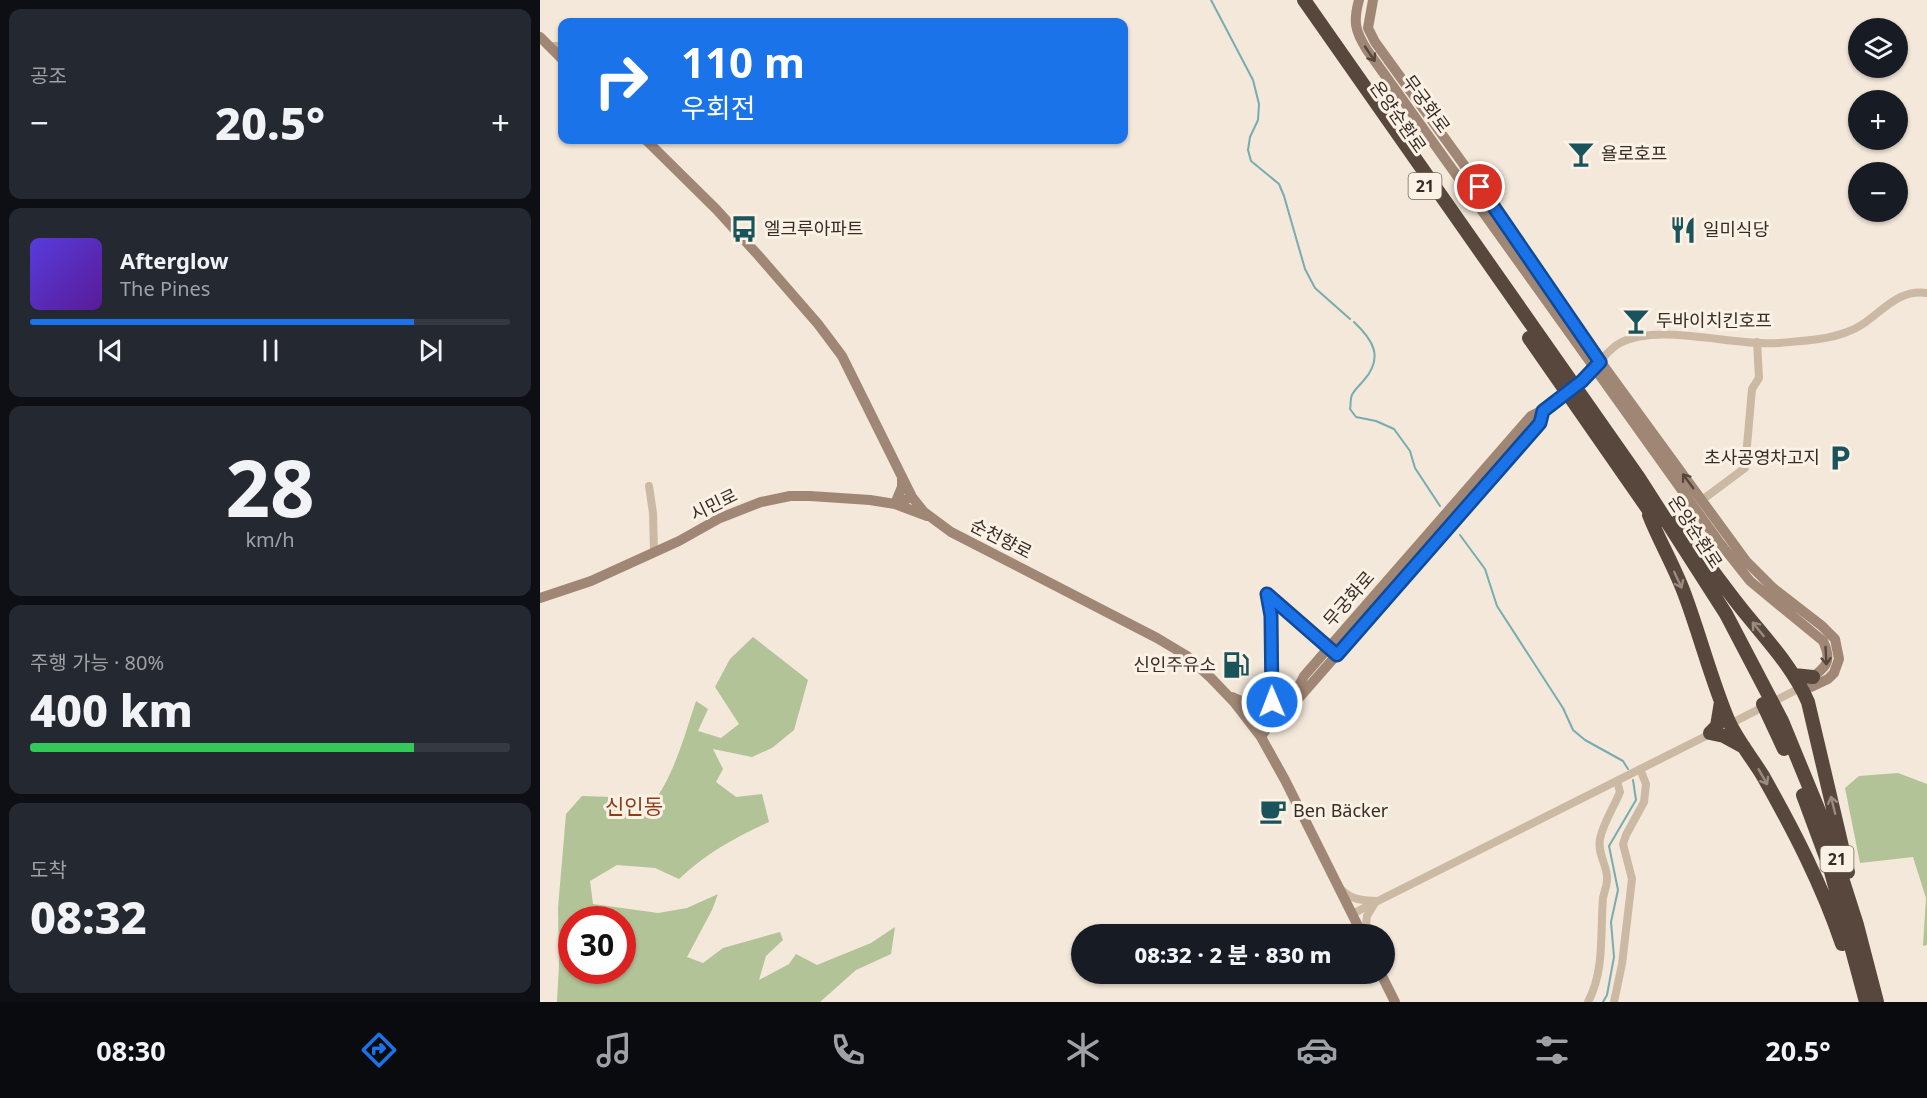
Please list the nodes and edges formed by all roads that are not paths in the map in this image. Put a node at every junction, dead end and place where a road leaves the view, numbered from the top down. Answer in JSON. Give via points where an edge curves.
{"nodes":[{"id":1,"x":1295,"y":0,"type":"edge"},
{"id":2,"x":1304,"y":0,"type":"edge"},
{"id":3,"x":1359,"y":0,"type":"edge"},
{"id":4,"x":1373,"y":0,"type":"edge"},
{"id":5,"x":540,"y":37,"type":"edge"},
{"id":6,"x":558,"y":51,"type":"edge"},
{"id":7,"x":650,"y":144,"type":"edge"},
{"id":8,"x":1927,"y":292,"type":"edge"},
{"id":9,"x":1757,"y":342,"type":"junction"},
{"id":10,"x":1597,"y":365,"type":"junction"},
{"id":11,"x":1557,"y":370,"type":"junction"},
{"id":12,"x":1582,"y":406,"type":"junction"},
{"id":13,"x":902,"y":476,"type":"junction"},
{"id":14,"x":1639,"y":478,"type":"junction"},
{"id":15,"x":649,"y":486,"type":"dead end"},
{"id":16,"x":912,"y":497,"type":"junction"},
{"id":17,"x":1701,"y":500,"type":"junction"},
{"id":18,"x":894,"y":504,"type":"junction"},
{"id":19,"x":1647,"y":507,"type":"junction"},
{"id":20,"x":933,"y":519,"type":"junction"},
{"id":21,"x":654,"y":552,"type":"junction"},
{"id":22,"x":540,"y":598,"type":"edge"},
{"id":23,"x":1333,"y":652,"type":"junction"},
{"id":24,"x":1794,"y":675,"type":"junction"},
{"id":25,"x":1304,"y":676,"type":"junction"},
{"id":26,"x":1813,"y":677,"type":"junction"},
{"id":27,"x":1828,"y":680,"type":"junction"},
{"id":28,"x":1802,"y":687,"type":"junction"},
{"id":29,"x":1761,"y":689,"type":"junction"},
{"id":30,"x":1225,"y":692,"type":"junction"},
{"id":31,"x":1721,"y":699,"type":"junction"},
{"id":32,"x":1272,"y":702,"type":"junction"},
{"id":33,"x":1811,"y":715,"type":"junction"},
{"id":34,"x":1778,"y":723,"type":"junction"},
{"id":35,"x":1730,"y":724,"type":"junction"},
{"id":36,"x":1710,"y":734,"type":"junction"},
{"id":37,"x":1261,"y":737,"type":"junction"},
{"id":38,"x":1746,"y":748,"type":"junction"},
{"id":39,"x":1640,"y":769,"type":"junction"},
{"id":40,"x":1617,"y":781,"type":"junction"},
{"id":41,"x":1337,"y":884,"type":"junction"},
{"id":42,"x":1377,"y":901,"type":"junction"},
{"id":43,"x":1352,"y":914,"type":"junction"},
{"id":44,"x":1358,"y":924,"type":"edge"},
{"id":45,"x":1366,"y":924,"type":"edge"},
{"id":46,"x":1857,"y":924,"type":"junction"},
{"id":47,"x":1386,"y":984,"type":"edge"},
{"id":48,"x":1395,"y":1002,"type":"edge"},
{"id":49,"x":1588,"y":1002,"type":"edge"},
{"id":50,"x":1614,"y":1002,"type":"edge"},
{"id":51,"x":1864,"y":1002,"type":"edge"},
{"id":52,"x":1877,"y":1002,"type":"edge"}],
"edges":[{"from":1,"to":11,"type":"highway","name":"온양순환로","number":"21"},
{"from":2,"to":11,"type":"highway","name":"온양순환로","number":"21"},
{"from":3,"to":10,"type":"street","name":"무궁화로","one_way":true,"via":[[1354,20],[1367,50]]},
{"from":4,"to":10,"type":"street","name":"무궁화로","via":[[1368,28],[1375,42],[1480,187]]},
{"from":5,"to":6,"type":"street"},
{"from":7,"to":13,"type":"street","name":"순천향로","via":[[716,209],[818,324],[842,356]]},
{"from":8,"to":9,"type":"street","via":[[1903,294],[1847,333]]},
{"from":9,"to":10,"type":"street","via":[[1654,334],[1620,343]]},
{"from":9,"to":17,"type":"street","via":[[1759,378],[1752,389],[1745,468]]},
{"from":17,"to":10,"type":"street","one_way":true},
{"from":10,"to":23,"type":"street","name":"무궁화로","via":[[1582,381],[1531,416]]},
{"from":10,"to":26,"type":"street","one_way":true,"via":[[1733,561],[1750,581],[1823,641],[1827,665]]},
{"from":11,"to":12,"type":"highway","number":"21"},
{"from":12,"to":14,"type":"highway","name":"온양순환로","number":"21"},
{"from":12,"to":19,"type":"highway","name":"온양순환로","number":"21"},
{"from":13,"to":16,"type":"street","name":"순천향로"},
{"from":13,"to":18,"type":"street","via":[[902,487]]},
{"from":24,"to":14,"type":"highway","one_way":true},
{"from":14,"to":29,"type":"highway","name":"온양순환로","number":"21","via":[[1721,607]]},
{"from":15,"to":21,"type":"street"},
{"from":16,"to":18,"type":"street","name":"시민로"},
{"from":16,"to":20,"type":"street","name":"순천향로"},
{"from":17,"to":27,"type":"street","via":[[1758,574],[1835,639],[1838,665]]},
{"from":18,"to":20,"type":"street"},
{"from":18,"to":21,"type":"street","name":"시민로","via":[[790,496],[720,518]]},
{"from":19,"to":29,"type":"highway","name":"온양순환로","number":"21"},
{"from":19,"to":31,"type":"highway","one_way":true,"via":[[1685,595]]},
{"from":20,"to":30,"type":"street","name":"순천향로","via":[[1157,638],[1187,656]]},
{"from":21,"to":22,"type":"street","name":"시민로","via":[[580,586]]},
{"from":23,"to":25,"type":"street","name":"무궁화로"},
{"from":23,"to":32,"type":"street","via":[[1267,594]]},
{"from":23,"to":37,"type":"street","name":"무궁화로","via":[[1276,725]]},
{"from":24,"to":26,"type":"highway"},
{"from":24,"to":28,"type":"highway"},
{"from":25,"to":32,"type":"street","via":[[1288,693]]},
{"from":25,"to":37,"type":"street","name":"무궁화로"},
{"from":26,"to":28,"type":"street"},
{"from":27,"to":28,"type":"street"},
{"from":27,"to":33,"type":"street","via":[[1814,699]]},
{"from":28,"to":33,"type":"highway"},
{"from":28,"to":35,"type":"street"},
{"from":29,"to":34,"type":"highway","number":"21"},
{"from":30,"to":32,"type":"street","via":[[1252,704]]},
{"from":30,"to":37,"type":"street","name":"순천향로"},
{"from":31,"to":35,"type":"highway"},
{"from":31,"to":36,"type":"highway","via":[[1716,726]]},
{"from":46,"to":33,"type":"highway","one_way":true,"via":[[1845,852]]},
{"from":34,"to":46,"type":"highway","number":"21","via":[[1827,828]]},
{"from":34,"to":51,"type":"highway","number":"21","via":[[1830,868]]},
{"from":35,"to":36,"type":"street"},
{"from":35,"to":38,"type":"highway"},
{"from":36,"to":38,"type":"highway","via":[[1724,736]]},
{"from":36,"to":39,"type":"street"},
{"from":37,"to":41,"type":"street","name":"순천향로"},
{"from":38,"to":51,"type":"highway","one_way":true,"via":[[1805,852]]},
{"from":39,"to":40,"type":"street"},
{"from":39,"to":50,"type":"street","via":[[1646,784],[1644,802],[1623,844],[1632,879]]},
{"from":40,"to":42,"type":"street"},
{"from":40,"to":49,"type":"street","via":[[1620,792],[1600,840],[1607,881],[1599,972]]},
{"from":41,"to":42,"type":"street","via":[[1357,900]]},
{"from":41,"to":43,"type":"street","name":"순천향로"},
{"from":42,"to":43,"type":"street"},
{"from":42,"to":45,"type":"street"},
{"from":43,"to":44,"type":"street","name":"순천향로"},
{"from":46,"to":52,"type":"highway","number":"21"},
{"from":47,"to":48,"type":"street"}]}
